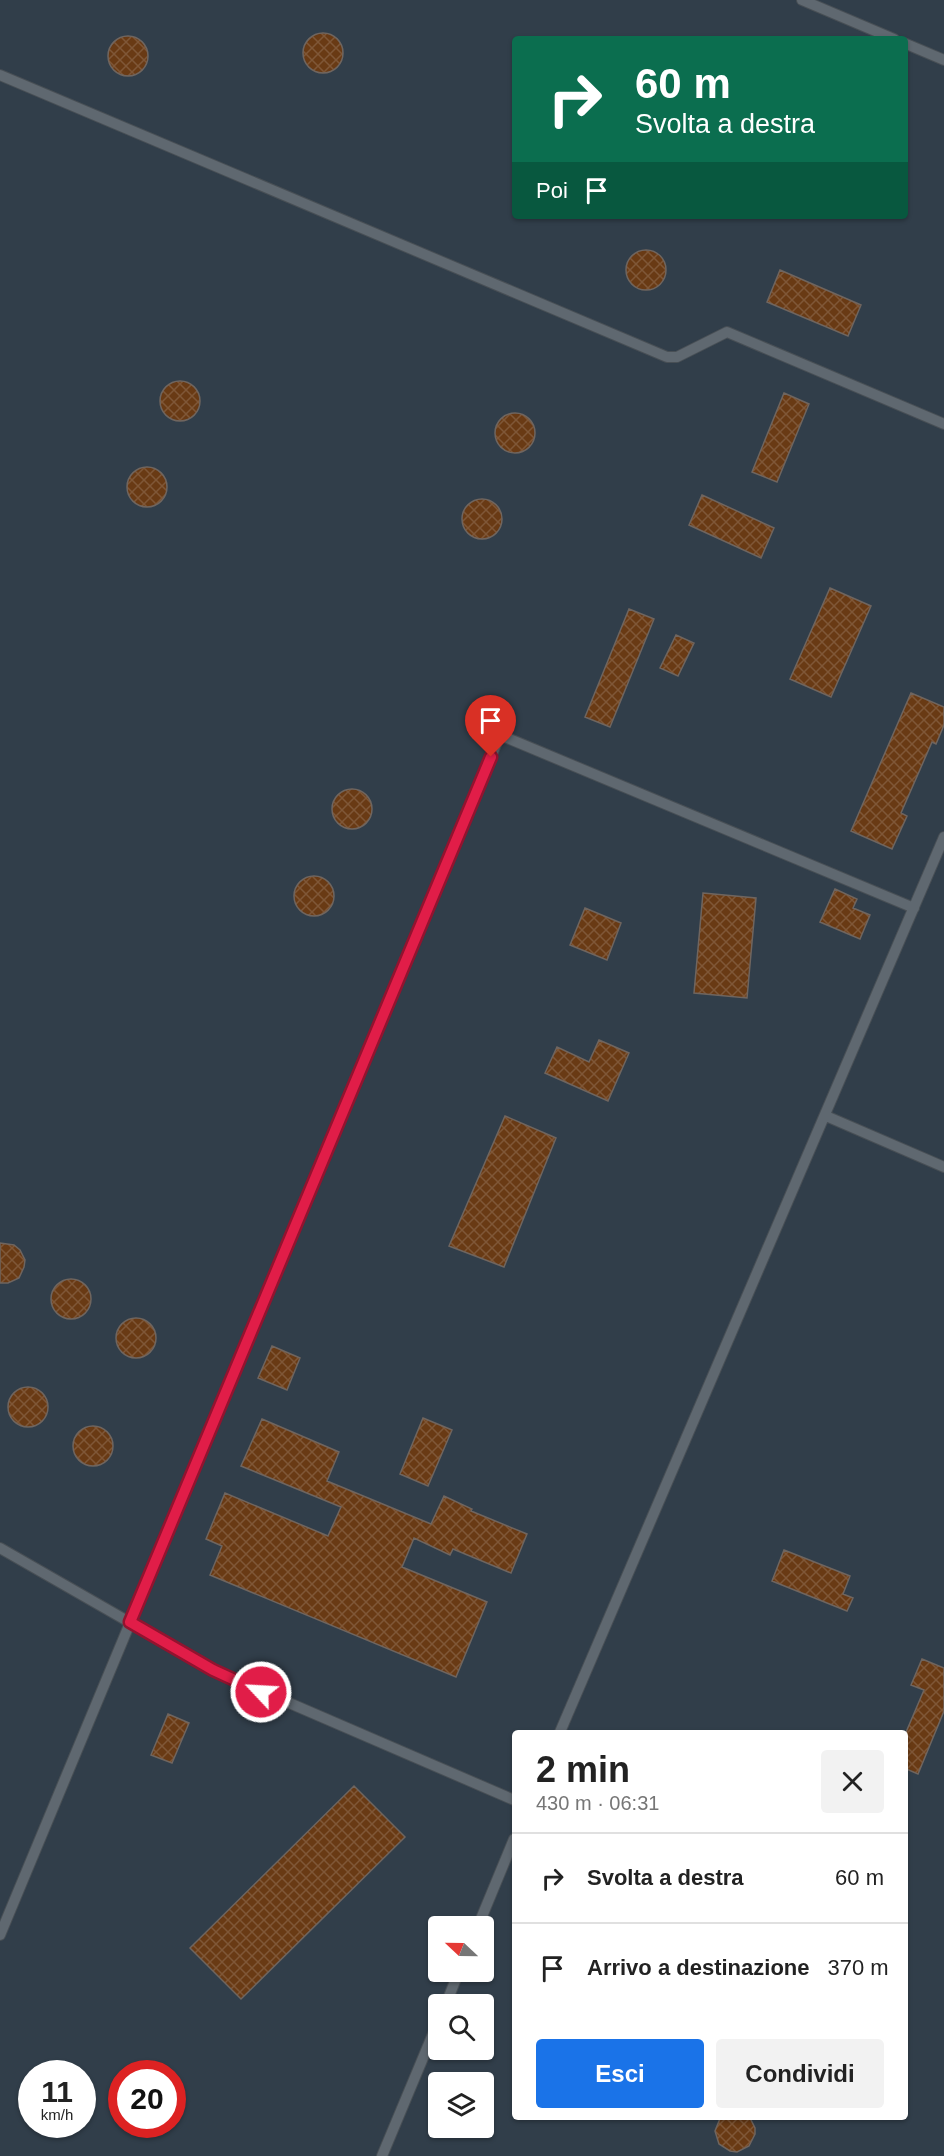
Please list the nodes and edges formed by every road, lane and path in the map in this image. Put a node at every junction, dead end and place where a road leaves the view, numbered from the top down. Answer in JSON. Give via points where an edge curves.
{"nodes":[{"id":1,"x":802,"y":0,"type":"edge"},
{"id":2,"x":887,"y":36,"type":"edge"},
{"id":3,"x":908,"y":45,"type":"edge"},
{"id":4,"x":944,"y":60,"type":"edge"},
{"id":5,"x":0,"y":75,"type":"edge"},
{"id":6,"x":944,"y":424,"type":"edge"},
{"id":7,"x":944,"y":837,"type":"edge"},
{"id":8,"x":914,"y":908,"type":"junction"},
{"id":9,"x":826,"y":1116,"type":"junction"},
{"id":10,"x":944,"y":1167,"type":"edge"},
{"id":11,"x":0,"y":1548,"type":"edge"},
{"id":12,"x":130,"y":1622,"type":"junction"},
{"id":13,"x":561,"y":1730,"type":"edge"},
{"id":14,"x":512,"y":1799,"type":"edge"},
{"id":15,"x":512,"y":1844,"type":"edge"},
{"id":16,"x":482,"y":1916,"type":"edge"},
{"id":17,"x":0,"y":1935,"type":"edge"},
{"id":18,"x":428,"y":2046,"type":"edge"},
{"id":19,"x":382,"y":2156,"type":"edge"}],
"edges":[{"from":1,"to":2,"type":"lane"},
{"from":3,"to":4,"type":"lane"},
{"from":5,"to":6,"type":"lane","via":[[667,357],[677,357],[728,332]]},
{"from":7,"to":8,"type":"lane"},
{"from":8,"to":9,"type":"lane"},
{"from":8,"to":12,"type":"lane","via":[[501,735]]},
{"from":9,"to":10,"type":"lane"},
{"from":9,"to":13,"type":"lane"},
{"from":11,"to":12,"type":"lane"},
{"from":12,"to":14,"type":"lane","via":[[251,1688]]},
{"from":12,"to":17,"type":"lane"},
{"from":15,"to":16,"type":"lane"},
{"from":18,"to":19,"type":"lane"}]}
